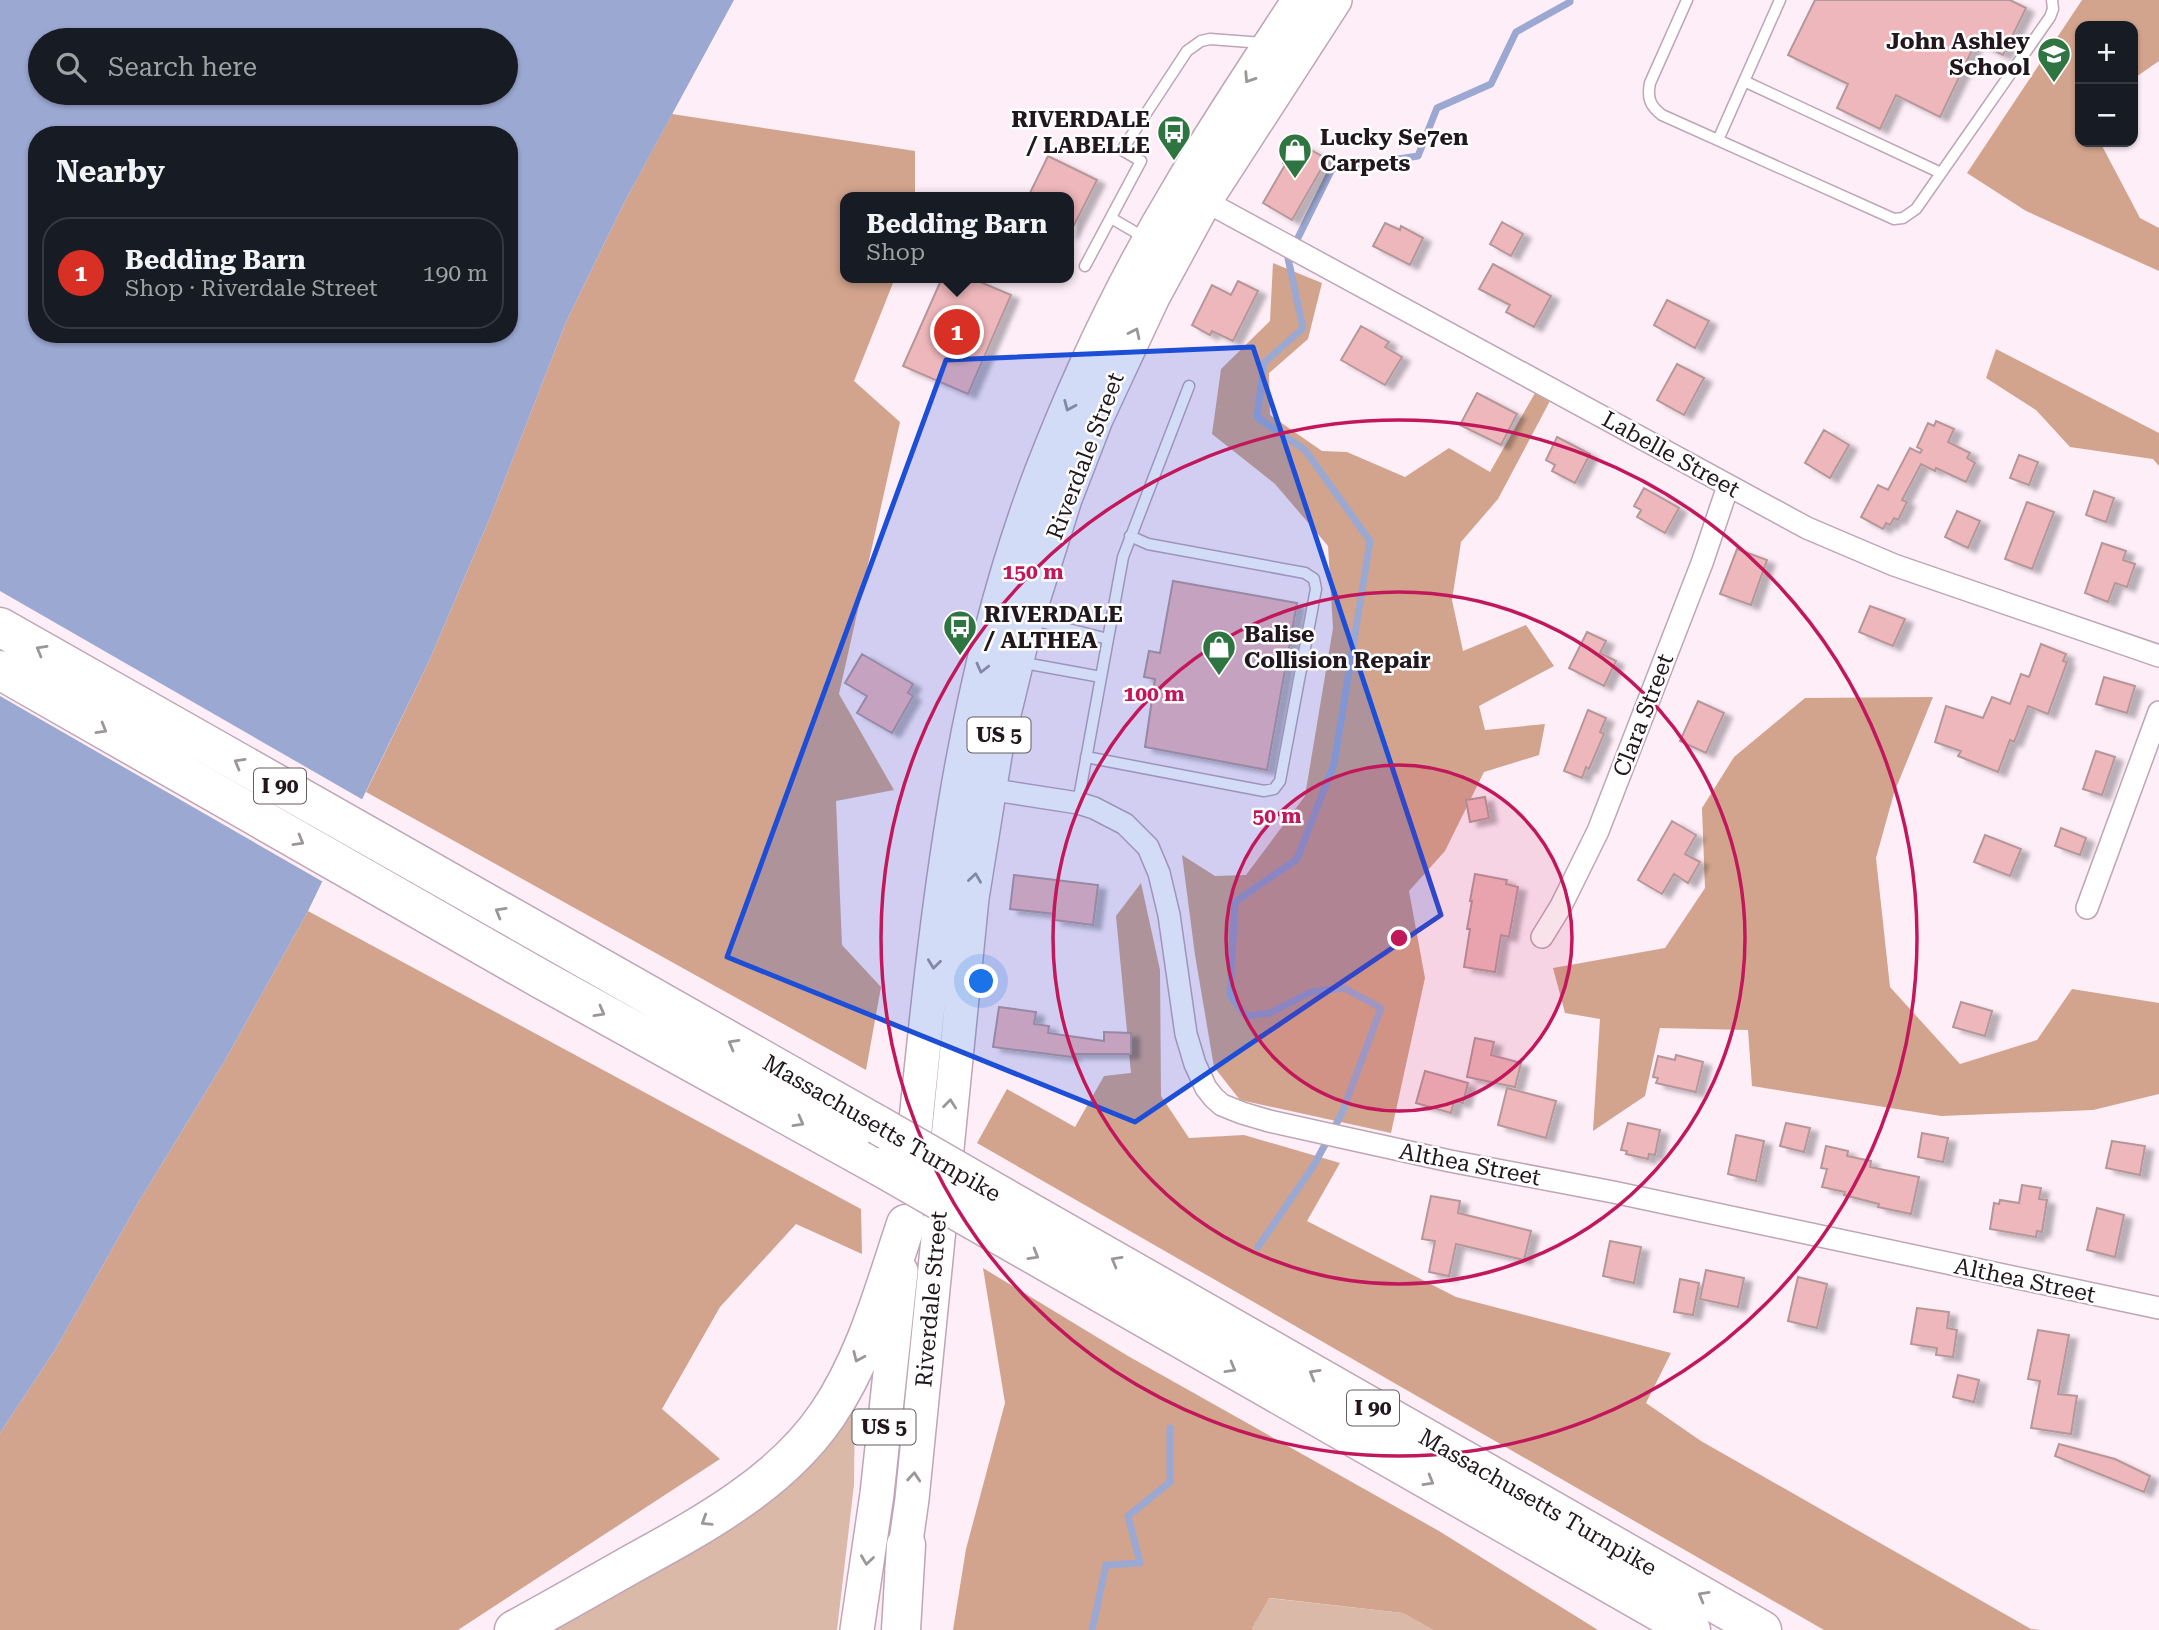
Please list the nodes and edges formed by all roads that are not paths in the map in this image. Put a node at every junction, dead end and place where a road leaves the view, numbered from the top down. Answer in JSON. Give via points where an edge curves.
{"nodes":[{"id":1,"x":1300,"y":0,"type":"edge"},
{"id":2,"x":1335,"y":0,"type":"edge"},
{"id":3,"x":1687,"y":0,"type":"edge"},
{"id":4,"x":1780,"y":0,"type":"edge"},
{"id":5,"x":2052,"y":0,"type":"edge"},
{"id":6,"x":1271,"y":43,"type":"junction"},
{"id":7,"x":1744,"y":81,"type":"junction"},
{"id":8,"x":1718,"y":141,"type":"junction"},
{"id":9,"x":1941,"y":173,"type":"junction"},
{"id":10,"x":1193,"y":193,"type":"junction"},
{"id":11,"x":1111,"y":218,"type":"junction"},
{"id":12,"x":1149,"y":240,"type":"junction"},
{"id":13,"x":1085,"y":266,"type":"dead end"},
{"id":14,"x":1189,"y":386,"type":"dead end"},
{"id":15,"x":1728,"y":486,"type":"junction"},
{"id":16,"x":1130,"y":536,"type":"junction"},
{"id":17,"x":1027,"y":619,"type":"junction"},
{"id":18,"x":0,"y":627,"type":"edge"},
{"id":19,"x":1108,"y":639,"type":"junction"},
{"id":20,"x":2159,"y":656,"type":"edge"},
{"id":21,"x":1016,"y":662,"type":"junction"},
{"id":22,"x":0,"y":670,"type":"edge"},
{"id":23,"x":1101,"y":677,"type":"junction"},
{"id":24,"x":2159,"y":712,"type":"edge"},
{"id":25,"x":1086,"y":757,"type":"junction"},
{"id":26,"x":973,"y":786,"type":"junction"},
{"id":27,"x":1078,"y":803,"type":"junction"},
{"id":28,"x":2087,"y":908,"type":"dead end"},
{"id":29,"x":1542,"y":937,"type":"dead end"},
{"id":30,"x":979,"y":1203,"type":"junction"},
{"id":31,"x":906,"y":1224,"type":"junction"},
{"id":32,"x":2159,"y":1308,"type":"edge"},
{"id":33,"x":906,"y":1545,"type":"junction"},
{"id":34,"x":514,"y":1630,"type":"edge"},
{"id":35,"x":857,"y":1630,"type":"edge"},
{"id":36,"x":892,"y":1630,"type":"edge"},
{"id":37,"x":901,"y":1630,"type":"edge"},
{"id":38,"x":1691,"y":1630,"type":"edge"},
{"id":39,"x":1762,"y":1630,"type":"edge"}],
"edges":[{"from":1,"to":6,"type":"main road","name":"Riverdale Street","number":"US 5"},
{"from":2,"to":10,"type":"main road","name":"Riverdale Street","number":"US 5"},
{"from":3,"to":8,"type":"lane","via":[[1650,83],[1650,102],[1662,115]]},
{"from":4,"to":7,"type":"lane"},
{"from":5,"to":9,"type":"lane","via":[[2050,17]]},
{"from":6,"to":10,"type":"main road","name":"Riverdale Street","number":"US 5","one_way":true},
{"from":6,"to":11,"type":"lane","via":[[1210,39],[1187,51],[1122,150],[1142,161]]},
{"from":7,"to":8,"type":"lane"},
{"from":7,"to":9,"type":"lane"},
{"from":8,"to":9,"type":"lane","via":[[1894,219],[1910,215]]},
{"from":10,"to":12,"type":"main road","name":"Riverdale Street","number":"US 5"},
{"from":10,"to":15,"type":"street","name":"Labelle Street"},
{"from":17,"to":10,"type":"main road","name":"Riverdale Street","number":"US 5","one_way":true,"via":[[1096,419],[1153,297]]},
{"from":11,"to":12,"type":"lane"},
{"from":11,"to":13,"type":"lane"},
{"from":12,"to":26,"type":"main road","name":"Riverdale Street","number":"US 5","one_way":true,"via":[[1083,373],[1028,511],[990,633],[974,704]]},
{"from":14,"to":16,"type":"lane"},
{"from":15,"to":20,"type":"street","name":"Labelle Street","via":[[1851,549]]},
{"from":15,"to":29,"type":"street","name":"Clara Street","via":[[1598,831]]},
{"from":16,"to":19,"type":"lane"},
{"from":16,"to":25,"type":"lane","via":[[1148,544],[1308,574],[1314,579],[1316,589],[1280,781],[1266,792]]},
{"from":17,"to":19,"type":"lane"},
{"from":17,"to":21,"type":"main road","name":"Riverdale Street","number":"US 5"},
{"from":30,"to":18,"type":"highway","name":"Massachusetts Turnpike","number":"I 90","one_way":true,"bridge":true,"via":[[878,1125]]},
{"from":19,"to":23,"type":"lane"},
{"from":21,"to":23,"type":"lane"},
{"from":21,"to":26,"type":"main road","name":"Riverdale Street","number":"US 5"},
{"from":22,"to":30,"type":"highway","name":"Massachusetts Turnpike","number":"I 90","one_way":true,"bridge":true,"via":[[881,1167]]},
{"from":23,"to":25,"type":"lane"},
{"from":24,"to":28,"type":"street"},
{"from":25,"to":27,"type":"lane"},
{"from":26,"to":27,"type":"street","name":"Althea Street"},
{"from":26,"to":31,"type":"main road","name":"Riverdale Street","number":"US 5","one_way":true,"via":[[951,823]]},
{"from":33,"to":26,"type":"main road","name":"Riverdale Street","number":"US 5","one_way":true,"via":[[969,920]]},
{"from":27,"to":32,"type":"street","name":"Althea Street","via":[[1125,824],[1155,859],[1169,915],[1186,1034],[1206,1088],[1222,1105],[1304,1129]]},
{"from":30,"to":38,"type":"highway","name":"Massachusetts Turnpike","number":"I 90","one_way":true},
{"from":39,"to":30,"type":"highway","name":"Massachusetts Turnpike","number":"I 90","one_way":true},
{"from":31,"to":34,"type":"highway","one_way":true,"via":[[875,1317],[847,1380],[826,1416],[791,1457],[710,1519]]},
{"from":31,"to":35,"type":"main road","name":"Riverdale Street","number":"US 5","one_way":true,"via":[[877,1494]]},
{"from":33,"to":36,"type":"main road","name":"Riverdale Street","number":"US 5"},
{"from":33,"to":37,"type":"highway"}]}
